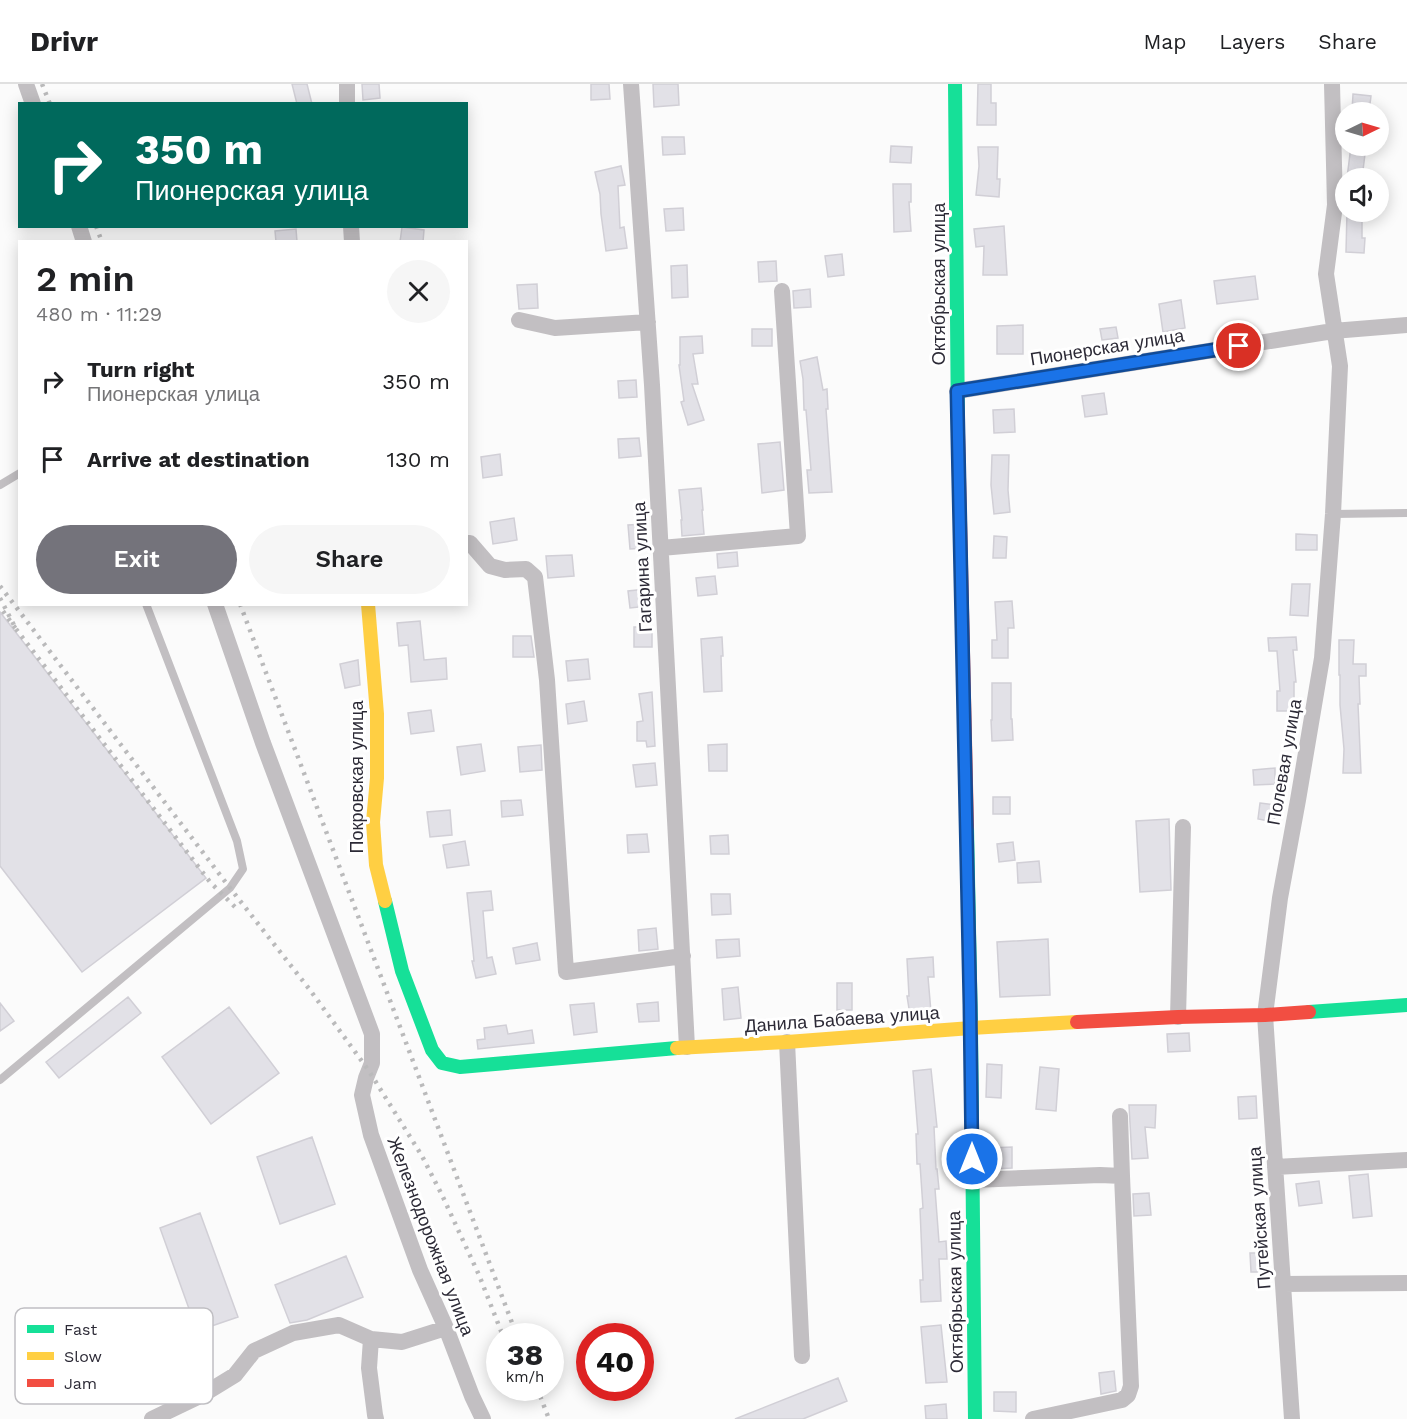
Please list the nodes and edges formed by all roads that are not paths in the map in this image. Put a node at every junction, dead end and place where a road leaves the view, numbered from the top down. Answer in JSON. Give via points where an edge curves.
{"nodes":[{"id":1,"x":27,"y":84,"type":"edge"},
{"id":2,"x":347,"y":84,"type":"edge"},
{"id":3,"x":631,"y":84,"type":"edge"},
{"id":4,"x":955,"y":84,"type":"edge"},
{"id":5,"x":1332,"y":84,"type":"edge"},
{"id":6,"x":32,"y":102,"type":"edge"},
{"id":7,"x":347,"y":102,"type":"edge"},
{"id":8,"x":782,"y":291,"type":"dead end"},
{"id":9,"x":519,"y":320,"type":"dead end"},
{"id":10,"x":648,"y":322,"type":"junction"},
{"id":11,"x":1407,"y":325,"type":"edge"},
{"id":12,"x":1333,"y":331,"type":"junction"},
{"id":13,"x":957,"y":391,"type":"junction"},
{"id":14,"x":18,"y":474,"type":"edge"},
{"id":15,"x":0,"y":485,"type":"edge"},
{"id":16,"x":1407,"y":513,"type":"edge"},
{"id":17,"x":1333,"y":514,"type":"junction"},
{"id":18,"x":468,"y":543,"type":"edge"},
{"id":19,"x":661,"y":548,"type":"junction"},
{"id":20,"x":147,"y":606,"type":"edge"},
{"id":21,"x":216,"y":606,"type":"edge"},
{"id":22,"x":368,"y":606,"type":"edge"},
{"id":23,"x":1183,"y":827,"type":"dead end"},
{"id":24,"x":683,"y":956,"type":"junction"},
{"id":25,"x":1407,"y":1005,"type":"edge"},
{"id":26,"x":1265,"y":1015,"type":"junction"},
{"id":27,"x":1178,"y":1017,"type":"junction"},
{"id":28,"x":970,"y":1028,"type":"junction"},
{"id":29,"x":787,"y":1042,"type":"junction"},
{"id":30,"x":687,"y":1047,"type":"junction"},
{"id":31,"x":460,"y":1067,"type":"joint"},
{"id":32,"x":0,"y":1080,"type":"edge"},
{"id":33,"x":1120,"y":1116,"type":"dead end"},
{"id":34,"x":1407,"y":1160,"type":"edge"},
{"id":35,"x":1275,"y":1167,"type":"junction"},
{"id":36,"x":1122,"y":1176,"type":"junction"},
{"id":37,"x":972,"y":1180,"type":"junction"},
{"id":38,"x":1407,"y":1283,"type":"edge"},
{"id":39,"x":1283,"y":1284,"type":"junction"},
{"id":40,"x":446,"y":1328,"type":"junction"},
{"id":41,"x":371,"y":1339,"type":"junction"},
{"id":42,"x":802,"y":1356,"type":"dead end"},
{"id":43,"x":213,"y":1388,"type":"edge"},
{"id":44,"x":183,"y":1404,"type":"edge"},
{"id":45,"x":152,"y":1419,"type":"edge"},
{"id":46,"x":376,"y":1419,"type":"edge"},
{"id":47,"x":483,"y":1419,"type":"edge"},
{"id":48,"x":975,"y":1419,"type":"edge"},
{"id":49,"x":1033,"y":1419,"type":"edge"},
{"id":50,"x":1292,"y":1419,"type":"edge"}],
"edges":[{"from":1,"to":6,"type":"street"},
{"from":2,"to":7,"type":"street"},
{"from":3,"to":10,"type":"street","name":"Гагарина улица"},
{"from":4,"to":13,"type":"street","name":"Октябрьская улица"},
{"from":5,"to":12,"type":"street","name":"Полевая улица","via":[[1335,205],[1326,274]]},
{"from":8,"to":19,"type":"street","via":[[798,536]]},
{"from":9,"to":10,"type":"street","via":[[555,328]]},
{"from":10,"to":19,"type":"street","name":"Гагарина улица"},
{"from":11,"to":12,"type":"street","name":"Пионерская улица"},
{"from":12,"to":13,"type":"street","name":"Пионерская улица"},
{"from":12,"to":17,"type":"street","name":"Полевая улица","via":[[1340,366]]},
{"from":13,"to":28,"type":"street","name":"Октябрьская улица"},
{"from":14,"to":15,"type":"lane"},
{"from":16,"to":17,"type":"lane"},
{"from":17,"to":26,"type":"street","name":"Полевая улица","via":[[1322,658],[1280,898]]},
{"from":18,"to":24,"type":"street","via":[[490,566],[526,569],[536,577],[547,680],[566,972]]},
{"from":19,"to":24,"type":"street","name":"Гагарина улица"},
{"from":20,"to":32,"type":"lane","via":[[237,841],[243,869],[230,888]]},
{"from":21,"to":40,"type":"street","name":"Железнодорожная улица","via":[[372,1034],[372,1063],[362,1095],[371,1135],[420,1270]]},
{"from":22,"to":31,"type":"street","name":"Покровская улица","via":[[377,714],[373,822],[376,865],[402,971],[432,1050],[442,1063]]},
{"from":23,"to":27,"type":"street"},
{"from":24,"to":30,"type":"street","name":"Гагарина улица"},
{"from":25,"to":26,"type":"street","name":"Данила Бабаева улица"},
{"from":26,"to":27,"type":"street","name":"Данила Бабаева улица"},
{"from":26,"to":35,"type":"street","name":"Путейская улица"},
{"from":27,"to":28,"type":"street","name":"Данила Бабаева улица"},
{"from":28,"to":29,"type":"street","name":"Данила Бабаева улица"},
{"from":28,"to":37,"type":"street","name":"Октябрьская улица"},
{"from":29,"to":30,"type":"street","name":"Данила Бабаева улица"},
{"from":29,"to":42,"type":"street"},
{"from":30,"to":31,"type":"street","name":"Данила Бабаева улица"},
{"from":33,"to":36,"type":"street"},
{"from":34,"to":35,"type":"street"},
{"from":35,"to":39,"type":"street","name":"Путейская улица"},
{"from":36,"to":37,"type":"street"},
{"from":36,"to":49,"type":"street","via":[[1131,1386],[1128,1395],[1122,1400]]},
{"from":37,"to":48,"type":"street","name":"Октябрьская улица"},
{"from":38,"to":39,"type":"street"},
{"from":39,"to":50,"type":"street","name":"Путейская улица"},
{"from":40,"to":41,"type":"street","via":[[402,1342]]},
{"from":40,"to":47,"type":"street","name":"Железнодорожная улица"},
{"from":41,"to":43,"type":"street","via":[[339,1325],[292,1333],[254,1350],[235,1375]]},
{"from":41,"to":46,"type":"street","via":[[369,1368]]},
{"from":44,"to":45,"type":"street"}]}
